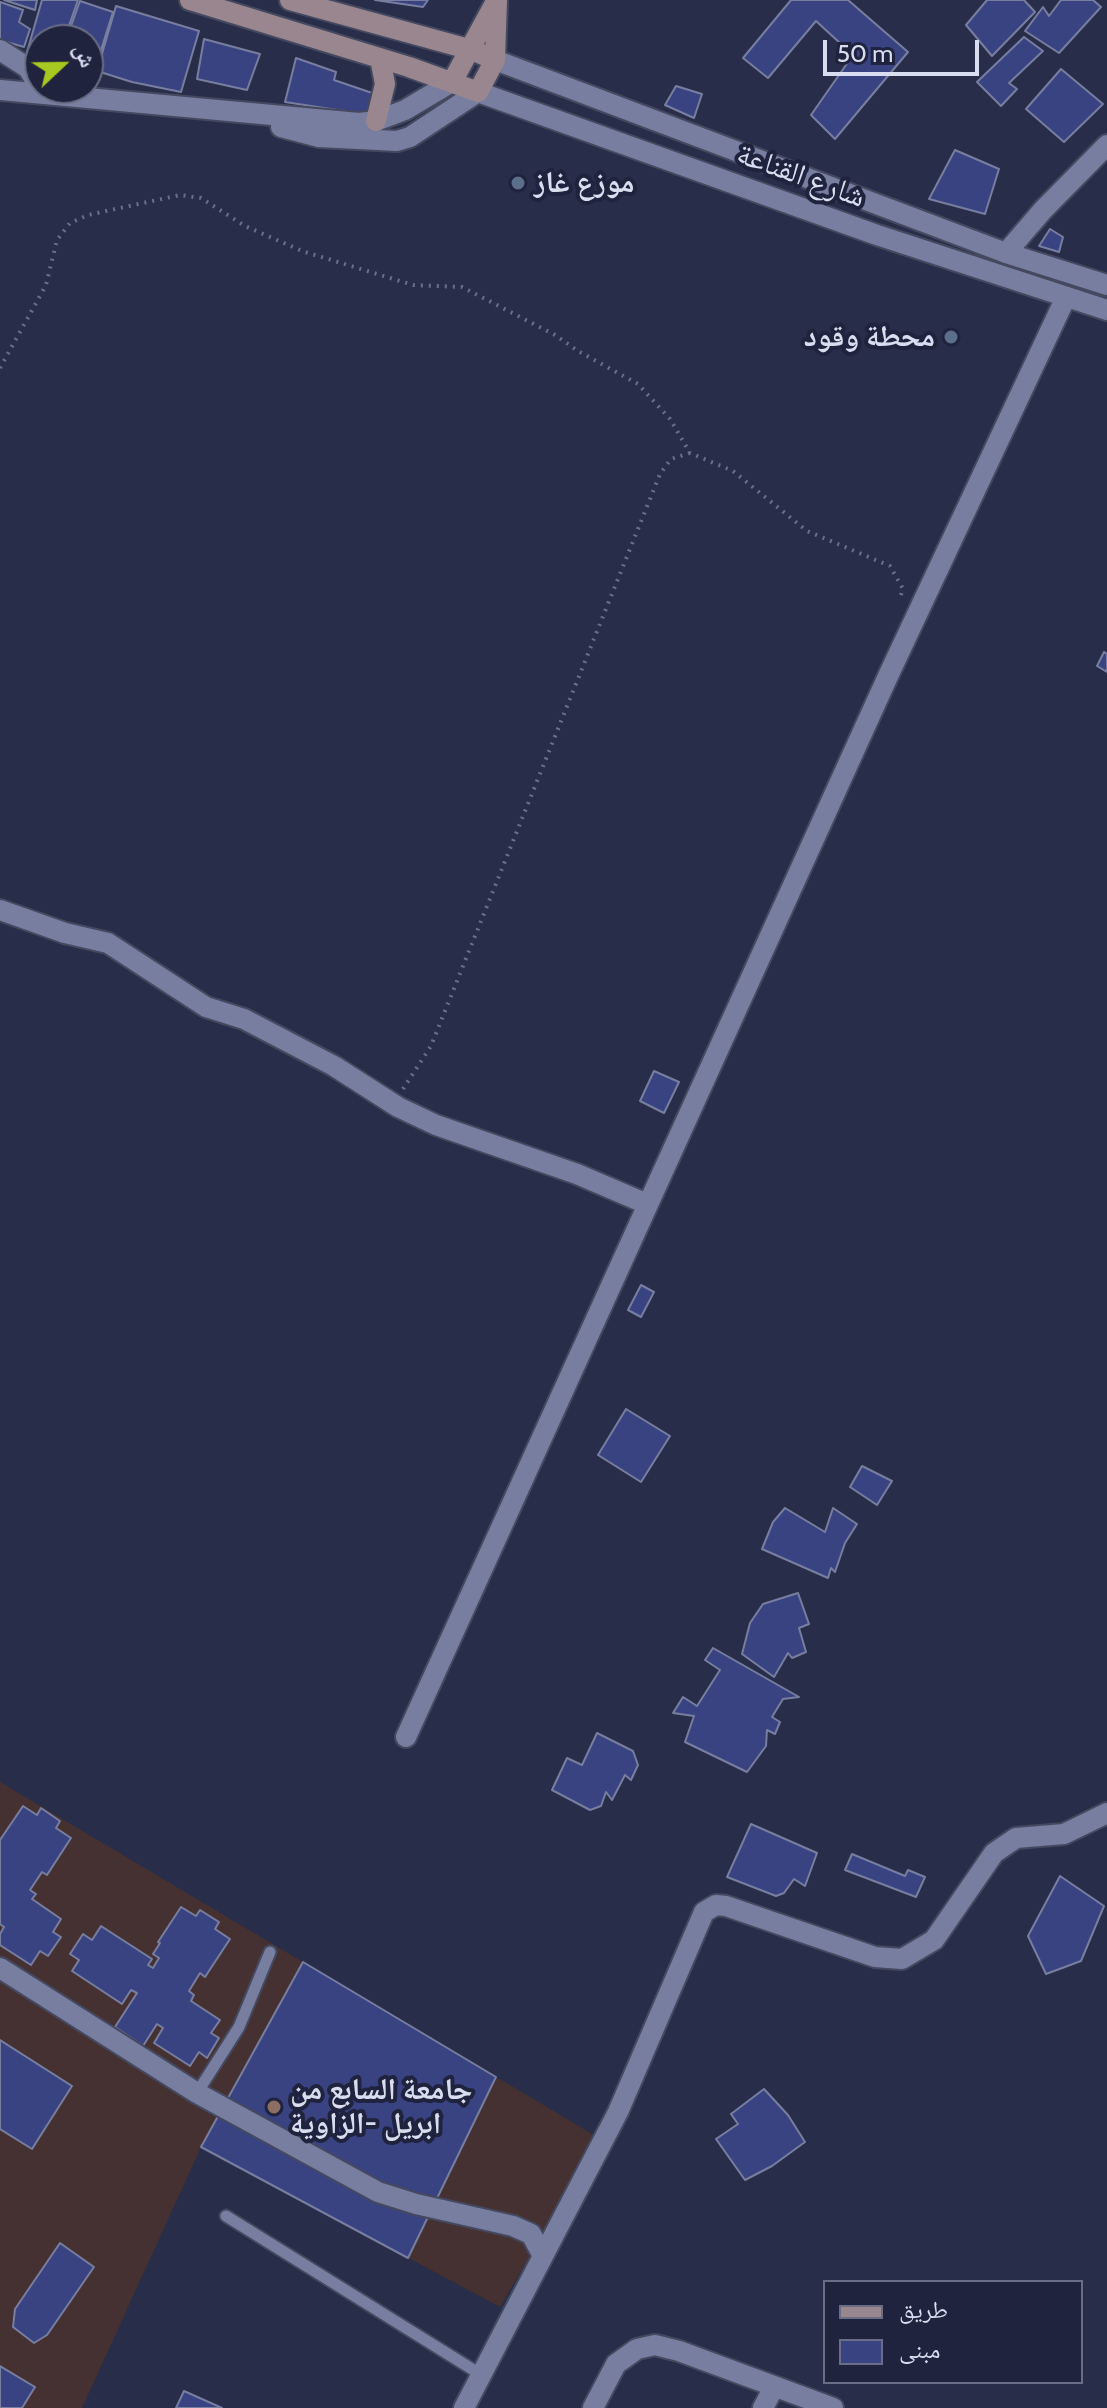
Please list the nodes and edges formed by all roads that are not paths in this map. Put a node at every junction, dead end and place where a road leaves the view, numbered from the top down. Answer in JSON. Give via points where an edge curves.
{"nodes":[{"id":1,"x":190,"y":0,"type":"edge"},
{"id":2,"x":290,"y":0,"type":"edge"},
{"id":3,"x":497,"y":0,"type":"edge"},
{"id":4,"x":0,"y":50,"type":"edge"},
{"id":5,"x":472,"y":50,"type":"junction"},
{"id":6,"x":380,"y":58,"type":"junction"},
{"id":7,"x":495,"y":60,"type":"junction"},
{"id":8,"x":24,"y":65,"type":"edge"},
{"id":9,"x":452,"y":82,"type":"junction"},
{"id":10,"x":0,"y":90,"type":"edge"},
{"id":11,"x":24,"y":92,"type":"edge"},
{"id":12,"x":478,"y":92,"type":"junction"},
{"id":13,"x":104,"y":99,"type":"edge"},
{"id":14,"x":215,"y":111,"type":"junction"},
{"id":15,"x":376,"y":121,"type":"junction"},
{"id":16,"x":1107,"y":145,"type":"edge"},
{"id":17,"x":1006,"y":253,"type":"junction"},
{"id":18,"x":1107,"y":285,"type":"edge"},
{"id":19,"x":1066,"y":297,"type":"junction"},
{"id":20,"x":1107,"y":310,"type":"edge"},
{"id":21,"x":0,"y":910,"type":"edge"},
{"id":22,"x":647,"y":1204,"type":"junction"},
{"id":23,"x":406,"y":1737,"type":"dead end"},
{"id":24,"x":1107,"y":1813,"type":"edge"},
{"id":25,"x":270,"y":1952,"type":"dead end"},
{"id":26,"x":0,"y":1968,"type":"edge"},
{"id":27,"x":197,"y":2093,"type":"junction"},
{"id":28,"x":226,"y":2216,"type":"dead end"},
{"id":29,"x":543,"y":2256,"type":"junction"},
{"id":30,"x":480,"y":2374,"type":"junction"},
{"id":31,"x":774,"y":2387,"type":"junction"},
{"id":32,"x":464,"y":2408,"type":"edge"},
{"id":33,"x":593,"y":2408,"type":"edge"},
{"id":34,"x":763,"y":2408,"type":"edge"},
{"id":35,"x":833,"y":2408,"type":"edge"}],
"edges":[{"from":1,"to":6,"type":"main road"},
{"from":2,"to":5,"type":"main road"},
{"from":3,"to":5,"type":"main road"},
{"from":3,"to":7,"type":"main road"},
{"from":4,"to":8,"type":"street"},
{"from":5,"to":7,"type":"main road"},
{"from":5,"to":9,"type":"main road"},
{"from":6,"to":9,"type":"main road"},
{"from":6,"to":15,"type":"main road","via":[[385,84]]},
{"from":7,"to":12,"type":"main road"},
{"from":7,"to":17,"type":"street","name":"شارع القناعة"},
{"from":9,"to":12,"type":"main road"},
{"from":9,"to":15,"type":"street"},
{"from":10,"to":11,"type":"street"},
{"from":12,"to":14,"type":"street","via":[[410,137],[387,142],[319,137]]},
{"from":12,"to":19,"type":"street","name":"شارع القناعة"},
{"from":13,"to":14,"type":"street"},
{"from":14,"to":15,"type":"street"},
{"from":16,"to":17,"type":"street"},
{"from":17,"to":18,"type":"street","name":"شارع القناعة"},
{"from":19,"to":20,"type":"street","name":"شارع القناعة"},
{"from":19,"to":22,"type":"street"},
{"from":21,"to":22,"type":"street","via":[[108,943],[206,1007],[244,1019],[436,1125]]},
{"from":22,"to":23,"type":"street"},
{"from":24,"to":29,"type":"street","via":[[1064,1834],[1016,1838],[994,1853],[934,1940],[902,1959],[875,1957],[726,1906],[704,1912],[618,2112]]},
{"from":25,"to":27,"type":"lane","via":[[239,2027]]},
{"from":26,"to":27,"type":"street"},
{"from":27,"to":29,"type":"street","via":[[378,2192],[531,2234]]},
{"from":28,"to":30,"type":"lane"},
{"from":29,"to":30,"type":"street"},
{"from":30,"to":32,"type":"street"},
{"from":31,"to":33,"type":"street","via":[[655,2345],[637,2349],[616,2364]]},
{"from":31,"to":34,"type":"street"},
{"from":31,"to":35,"type":"street"}]}
